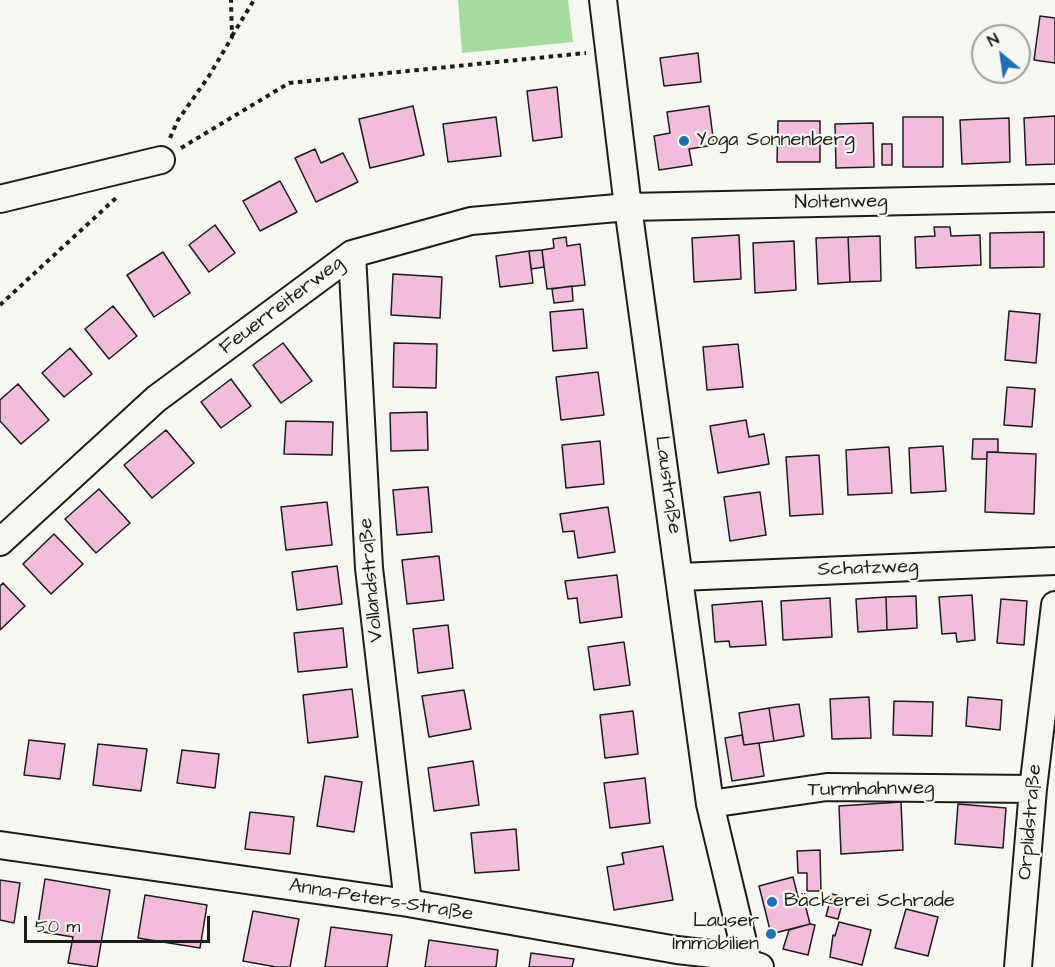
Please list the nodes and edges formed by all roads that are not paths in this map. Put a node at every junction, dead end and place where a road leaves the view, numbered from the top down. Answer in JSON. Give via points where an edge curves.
{"nodes":[{"id":1,"x":603,"y":0,"type":"edge"},
{"id":2,"x":160,"y":160,"type":"road end"},
{"id":3,"x":1055,"y":198,"type":"edge"},
{"id":4,"x":0,"y":199,"type":"edge"},
{"id":5,"x":628,"y":207,"type":"junction"},
{"id":6,"x":351,"y":254,"type":"junction"},
{"id":7,"x":0,"y":542,"type":"edge"},
{"id":8,"x":1055,"y":561,"type":"edge"},
{"id":9,"x":680,"y":577,"type":"junction"},
{"id":10,"x":1055,"y":605,"type":"edge"},
{"id":11,"x":1033,"y":789,"type":"junction"},
{"id":12,"x":710,"y":804,"type":"junction"},
{"id":13,"x":0,"y":845,"type":"edge"},
{"id":14,"x":408,"y":903,"type":"junction"},
{"id":15,"x":752,"y":966,"type":"edge"},
{"id":16,"x":1018,"y":967,"type":"edge"}],
"edges":[{"from":1,"to":5,"type":"street","name":"Laustraße"},
{"from":2,"to":4,"type":"street"},
{"from":3,"to":5,"type":"street","name":"Noltenweg"},
{"from":5,"to":6,"type":"street","name":"Feuerreiterweg","via":[[471,220]]},
{"from":5,"to":9,"type":"street","name":"Laustraße"},
{"from":6,"to":7,"type":"street","name":"Feuerreiterweg","via":[[156,399]]},
{"from":6,"to":14,"type":"street","name":"Vollandstraße","via":[[369,568]]},
{"from":8,"to":9,"type":"street","name":"Schatzweg"},
{"from":9,"to":12,"type":"street","name":"Laustraße"},
{"from":10,"to":11,"type":"street","name":"Orplidstraße"},
{"from":11,"to":12,"type":"street","name":"Turmhahnweg","via":[[827,787]]},
{"from":11,"to":16,"type":"street","name":"Orplidstraße"},
{"from":12,"to":15,"type":"street","name":"Laustraße"},
{"from":13,"to":14,"type":"street","name":"Anna-Peters-Straße"},
{"from":14,"to":15,"type":"street","name":"Anna-Peters-Straße","via":[[721,955]]}]}
